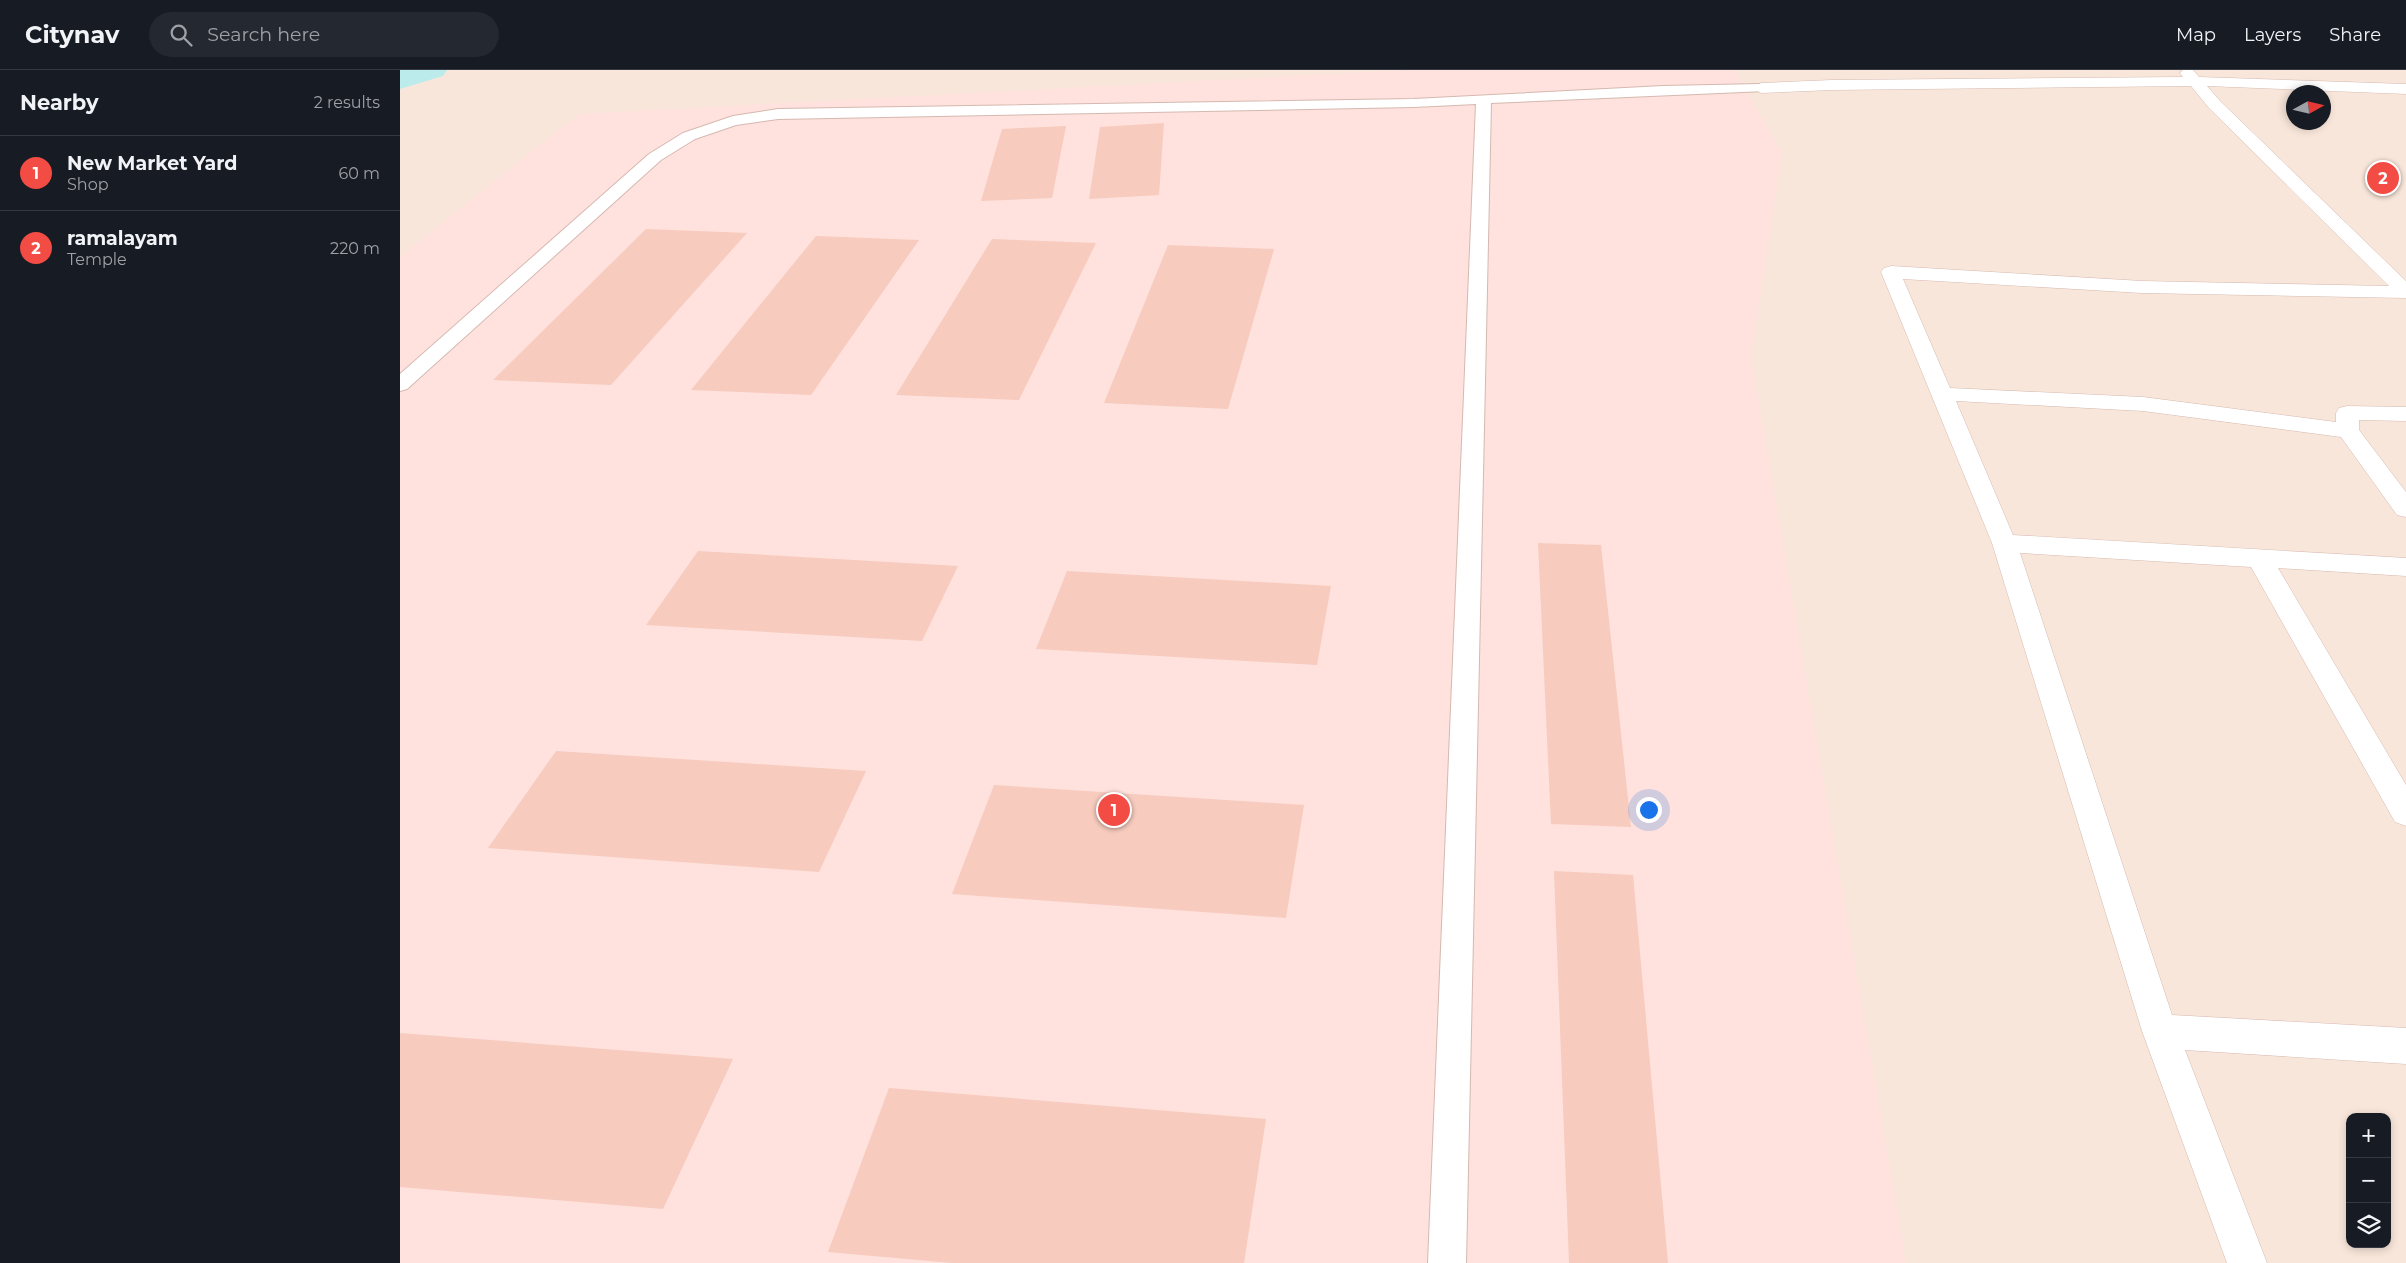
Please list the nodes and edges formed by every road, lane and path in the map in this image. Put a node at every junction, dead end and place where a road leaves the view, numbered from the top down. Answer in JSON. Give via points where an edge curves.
{"nodes":[{"id":1,"x":1822,"y":70,"type":"edge"},
{"id":2,"x":2190,"y":75,"type":"edge"},
{"id":3,"x":1832,"y":85,"type":"junction"},
{"id":4,"x":1761,"y":88,"type":"joint"},
{"id":5,"x":2406,"y":89,"type":"edge"},
{"id":6,"x":1484,"y":99,"type":"junction"},
{"id":7,"x":2379,"y":265,"type":"junction"},
{"id":8,"x":2406,"y":266,"type":"edge"},
{"id":9,"x":400,"y":385,"type":"edge"},
{"id":10,"x":1942,"y":394,"type":"junction"},
{"id":11,"x":2406,"y":414,"type":"edge"},
{"id":12,"x":2348,"y":432,"type":"junction"},
{"id":13,"x":2406,"y":509,"type":"edge"},
{"id":14,"x":2004,"y":543,"type":"junction"},
{"id":15,"x":2259,"y":558,"type":"junction"},
{"id":16,"x":2406,"y":566,"type":"edge"},
{"id":17,"x":2404,"y":807,"type":"edge"},
{"id":18,"x":2160,"y":1031,"type":"junction"},
{"id":19,"x":2406,"y":1046,"type":"edge"},
{"id":20,"x":1447,"y":1263,"type":"edge"},
{"id":21,"x":2247,"y":1263,"type":"edge"}],
"edges":[{"from":1,"to":3,"type":"street"},
{"from":2,"to":3,"type":"street"},
{"from":2,"to":5,"type":"street"},
{"from":2,"to":7,"type":"street","via":[[2215,105]]},
{"from":3,"to":4,"type":"street"},
{"from":4,"to":6,"type":"lane"},
{"from":6,"to":9,"type":"lane","via":[[1414,103],[778,114],[733,121],[689,136],[654,157]]},
{"from":6,"to":20,"type":"lane"},
{"from":7,"to":8,"type":"street"},
{"from":7,"to":10,"type":"street","via":[[2406,292],[2142,287],[1891,272]]},
{"from":10,"to":12,"type":"street","via":[[2143,404]]},
{"from":10,"to":14,"type":"street"},
{"from":11,"to":12,"type":"street","via":[[2347,413]]},
{"from":12,"to":13,"type":"street"},
{"from":14,"to":15,"type":"street"},
{"from":14,"to":18,"type":"street"},
{"from":15,"to":16,"type":"street"},
{"from":15,"to":17,"type":"street"},
{"from":18,"to":19,"type":"street"},
{"from":18,"to":21,"type":"street"}]}
